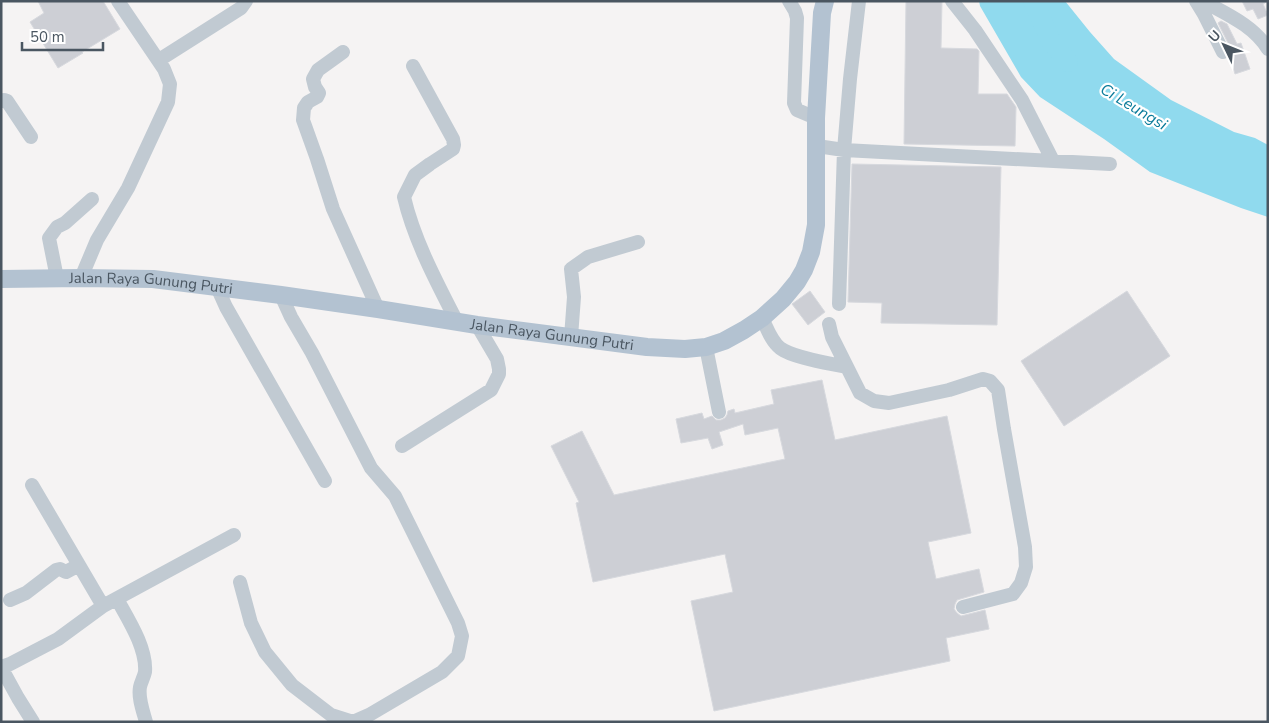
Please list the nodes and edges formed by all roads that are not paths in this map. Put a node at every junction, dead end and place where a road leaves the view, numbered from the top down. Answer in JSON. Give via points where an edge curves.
{"nodes":[{"id":1,"x":118,"y":1,"type":"edge"},
{"id":2,"x":246,"y":1,"type":"edge"},
{"id":3,"x":790,"y":1,"type":"edge"},
{"id":4,"x":825,"y":1,"type":"edge"},
{"id":5,"x":859,"y":1,"type":"edge"},
{"id":6,"x":952,"y":1,"type":"edge"},
{"id":7,"x":1196,"y":1,"type":"edge"},
{"id":8,"x":1203,"y":1,"type":"edge"},
{"id":9,"x":1268,"y":49,"type":"edge"},
{"id":10,"x":343,"y":52,"type":"dead end"},
{"id":11,"x":1223,"y":52,"type":"dead end"},
{"id":12,"x":158,"y":60,"type":"junction"},
{"id":13,"x":413,"y":66,"type":"dead end"},
{"id":14,"x":1,"y":101,"type":"edge"},
{"id":15,"x":816,"y":118,"type":"junction"},
{"id":16,"x":30,"y":137,"type":"dead end"},
{"id":17,"x":817,"y":146,"type":"junction"},
{"id":18,"x":844,"y":150,"type":"junction"},
{"id":19,"x":1053,"y":161,"type":"junction"},
{"id":20,"x":1110,"y":164,"type":"dead end"},
{"id":21,"x":92,"y":199,"type":"dead end"},
{"id":22,"x":638,"y":242,"type":"dead end"},
{"id":23,"x":57,"y":278,"type":"junction"},
{"id":24,"x":80,"y":278,"type":"junction"},
{"id":25,"x":1,"y":279,"type":"edge"},
{"id":26,"x":217,"y":287,"type":"junction"},
{"id":27,"x":281,"y":295,"type":"junction"},
{"id":28,"x":839,"y":304,"type":"dead end"},
{"id":29,"x":378,"y":309,"type":"junction"},
{"id":30,"x":762,"y":318,"type":"junction"},
{"id":31,"x":456,"y":322,"type":"junction"},
{"id":32,"x":829,"y":324,"type":"dead end"},
{"id":33,"x":477,"y":325,"type":"junction"},
{"id":34,"x":571,"y":337,"type":"junction"},
{"id":35,"x":706,"y":347,"type":"junction"},
{"id":36,"x":847,"y":367,"type":"junction"},
{"id":37,"x":719,"y":412,"type":"dead end"},
{"id":38,"x":402,"y":446,"type":"dead end"},
{"id":39,"x":324,"y":481,"type":"dead end"},
{"id":40,"x":32,"y":485,"type":"dead end"},
{"id":41,"x":234,"y":535,"type":"dead end"},
{"id":42,"x":79,"y":565,"type":"junction"},
{"id":43,"x":240,"y":582,"type":"dead end"},
{"id":44,"x":117,"y":599,"type":"junction"},
{"id":45,"x":10,"y":600,"type":"dead end"},
{"id":46,"x":102,"y":606,"type":"junction"},
{"id":47,"x":963,"y":607,"type":"dead end"},
{"id":48,"x":1,"y":667,"type":"edge"},
{"id":49,"x":33,"y":722,"type":"edge"},
{"id":50,"x":146,"y":722,"type":"edge"},
{"id":51,"x":353,"y":722,"type":"edge"}],
"edges":[{"from":1,"to":12,"type":"street"},
{"from":2,"to":12,"type":"street","via":[[241,8]]},
{"from":3,"to":15,"type":"street","via":[[797,18],[794,103],[797,110]]},
{"from":4,"to":15,"type":"main road","name":"Jalan Raya Gunung Putri"},
{"from":5,"to":18,"type":"street"},
{"from":6,"to":19,"type":"street","via":[[1022,100]]},
{"from":7,"to":11,"type":"street"},
{"from":8,"to":9,"type":"street","via":[[1240,22]]},
{"from":10,"to":29,"type":"street","via":[[318,70],[313,79],[319,93],[304,108],[303,120],[333,209]]},
{"from":12,"to":24,"type":"street","via":[[170,84],[168,102],[128,188],[97,240]]},
{"from":13,"to":31,"type":"street","via":[[454,145],[453,149],[415,176],[404,197],[433,276]]},
{"from":14,"to":16,"type":"street","via":[[7,101]]},
{"from":15,"to":17,"type":"main road","name":"Jalan Raya Gunung Putri"},
{"from":17,"to":18,"type":"street"},
{"from":17,"to":30,"type":"main road","name":"Jalan Raya Gunung Putri","via":[[816,225],[811,252],[797,282]]},
{"from":18,"to":19,"type":"street"},
{"from":18,"to":28,"type":"street"},
{"from":19,"to":20,"type":"street"},
{"from":21,"to":23,"type":"street","via":[[56,227],[49,238]]},
{"from":22,"to":34,"type":"street","via":[[588,257],[571,269],[574,297]]},
{"from":23,"to":24,"type":"main road","name":"Jalan Raya Gunung Putri"},
{"from":23,"to":25,"type":"main road","name":"Jalan Raya Gunung Putri"},
{"from":24,"to":26,"type":"main road","name":"Jalan Raya Gunung Putri","via":[[153,279]]},
{"from":26,"to":27,"type":"main road","name":"Jalan Raya Gunung Putri"},
{"from":26,"to":39,"type":"street"},
{"from":27,"to":29,"type":"main road","name":"Jalan Raya Gunung Putri"},
{"from":27,"to":51,"type":"street","via":[[371,468],[395,496],[462,636],[458,656],[442,672]]},
{"from":29,"to":31,"type":"main road","name":"Jalan Raya Gunung Putri"},
{"from":30,"to":35,"type":"main road","name":"Jalan Raya Gunung Putri","via":[[724,341]]},
{"from":30,"to":36,"type":"street","via":[[780,348],[792,355]]},
{"from":31,"to":33,"type":"main road","name":"Jalan Raya Gunung Putri"},
{"from":32,"to":36,"type":"street"},
{"from":33,"to":34,"type":"main road","name":"Jalan Raya Gunung Putri"},
{"from":33,"to":38,"type":"street","via":[[497,359],[499,374],[491,390]]},
{"from":34,"to":35,"type":"main road","name":"Jalan Raya Gunung Putri","via":[[647,347]]},
{"from":35,"to":37,"type":"street"},
{"from":36,"to":47,"type":"street","via":[[860,393],[874,401],[889,403],[983,379],[990,381],[998,390],[1026,568],[1013,594]]},
{"from":40,"to":42,"type":"street"},
{"from":41,"to":44,"type":"street"},
{"from":42,"to":45,"type":"street","via":[[66,572],[56,570],[26,593]]},
{"from":42,"to":46,"type":"street"},
{"from":43,"to":51,"type":"street","via":[[251,623],[265,652],[292,685],[330,714]]},
{"from":44,"to":46,"type":"street"},
{"from":44,"to":50,"type":"street","via":[[142,649],[145,672],[140,688]]},
{"from":46,"to":48,"type":"street","via":[[58,639]]},
{"from":48,"to":49,"type":"street"}]}
